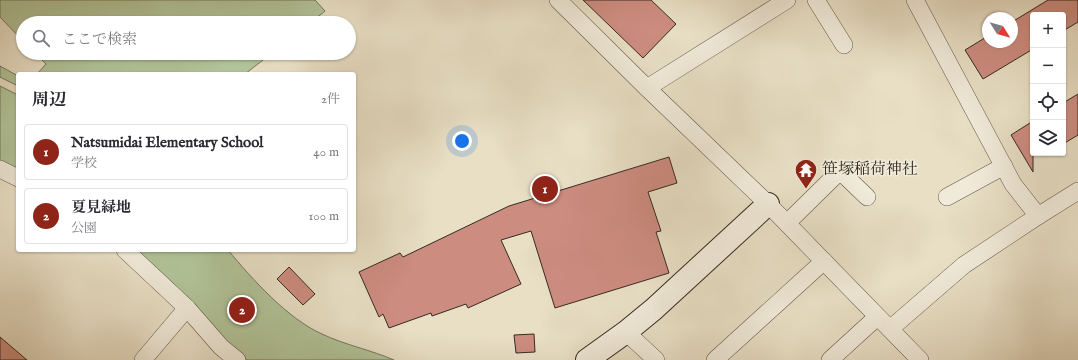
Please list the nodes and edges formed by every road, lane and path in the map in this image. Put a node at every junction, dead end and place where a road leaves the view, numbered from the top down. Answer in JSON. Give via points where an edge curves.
{"nodes":[{"id":1,"x":558,"y":0,"type":"edge"},
{"id":2,"x":787,"y":0,"type":"edge"},
{"id":3,"x":816,"y":0,"type":"edge"},
{"id":4,"x":915,"y":0,"type":"edge"},
{"id":5,"x":844,"y":45,"type":"dead end"},
{"id":6,"x":647,"y":88,"type":"junction"},
{"id":7,"x":1004,"y":166,"type":"junction"},
{"id":8,"x":0,"y":169,"type":"edge"},
{"id":9,"x":16,"y":177,"type":"edge"},
{"id":10,"x":1077,"y":194,"type":"edge"},
{"id":11,"x":867,"y":197,"type":"dead end"},
{"id":12,"x":947,"y":197,"type":"dead end"},
{"id":13,"x":768,"y":204,"type":"junction"},
{"id":14,"x":1038,"y":216,"type":"junction"},
{"id":15,"x":787,"y":223,"type":"junction"},
{"id":16,"x":127,"y":252,"type":"edge"},
{"id":17,"x":824,"y":262,"type":"junction"},
{"id":18,"x":187,"y":308,"type":"junction"},
{"id":19,"x":877,"y":317,"type":"junction"},
{"id":20,"x":890,"y":329,"type":"junction"},
{"id":21,"x":626,"y":332,"type":"junction"},
{"id":22,"x":143,"y":360,"type":"edge"},
{"id":23,"x":237,"y":360,"type":"edge"},
{"id":24,"x":587,"y":360,"type":"edge"},
{"id":25,"x":656,"y":360,"type":"edge"},
{"id":26,"x":715,"y":360,"type":"edge"},
{"id":27,"x":830,"y":360,"type":"edge"},
{"id":28,"x":920,"y":360,"type":"edge"}],
"edges":[{"from":1,"to":6,"type":"street"},
{"from":2,"to":6,"type":"street"},
{"from":3,"to":5,"type":"street"},
{"from":4,"to":7,"type":"street"},
{"from":6,"to":13,"type":"street"},
{"from":7,"to":12,"type":"street"},
{"from":7,"to":14,"type":"street","via":[[1013,184]]},
{"from":8,"to":9,"type":"street"},
{"from":10,"to":14,"type":"street"},
{"from":11,"to":15,"type":"street","via":[[840,171]]},
{"from":13,"to":15,"type":"street"},
{"from":13,"to":21,"type":"street"},
{"from":14,"to":20,"type":"street","via":[[964,264]]},
{"from":15,"to":17,"type":"street"},
{"from":16,"to":18,"type":"street"},
{"from":17,"to":19,"type":"street"},
{"from":17,"to":26,"type":"street"},
{"from":18,"to":22,"type":"street"},
{"from":18,"to":23,"type":"street","via":[[221,347]]},
{"from":19,"to":20,"type":"street"},
{"from":19,"to":27,"type":"street"},
{"from":20,"to":28,"type":"street"},
{"from":21,"to":24,"type":"street"},
{"from":21,"to":25,"type":"street"}]}
